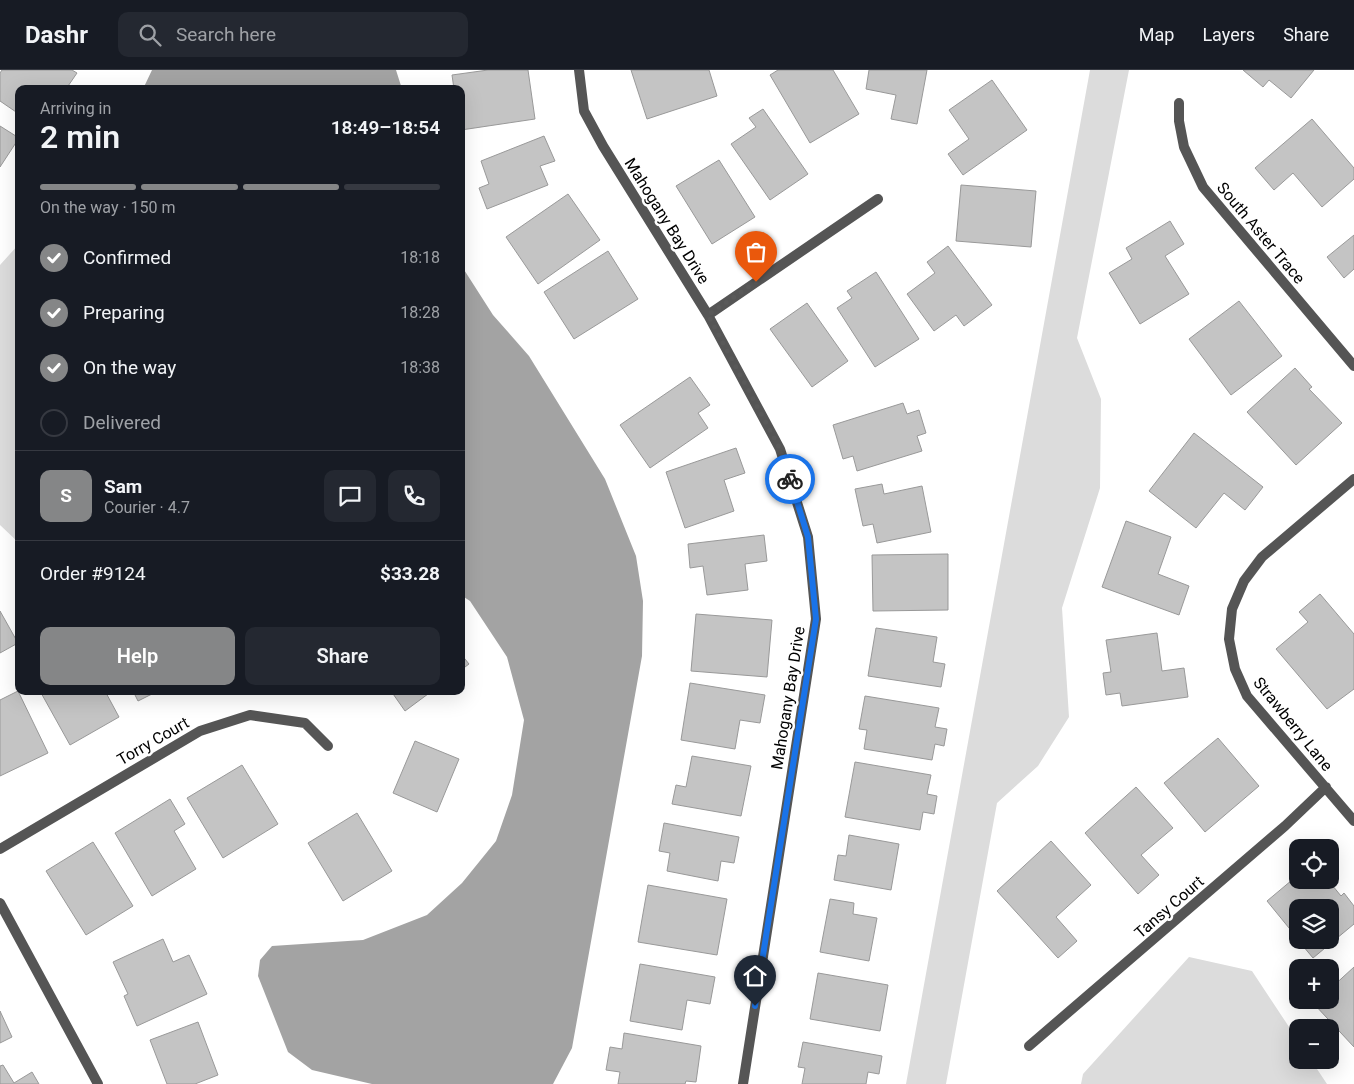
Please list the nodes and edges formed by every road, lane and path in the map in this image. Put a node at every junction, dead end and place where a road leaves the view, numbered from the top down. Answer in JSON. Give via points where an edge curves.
{"nodes":[{"id":1,"x":579,"y":70,"type":"edge"},
{"id":2,"x":1179,"y":103,"type":"dead end"},
{"id":3,"x":878,"y":199,"type":"dead end"},
{"id":4,"x":708,"y":315,"type":"junction"},
{"id":5,"x":1354,"y":366,"type":"edge"},
{"id":6,"x":1354,"y":478,"type":"edge"},
{"id":7,"x":328,"y":746,"type":"dead end"},
{"id":8,"x":1326,"y":787,"type":"junction"},
{"id":9,"x":1354,"y":821,"type":"edge"},
{"id":10,"x":0,"y":849,"type":"edge"},
{"id":11,"x":0,"y":903,"type":"edge"},
{"id":12,"x":1029,"y":1046,"type":"dead end"},
{"id":13,"x":98,"y":1084,"type":"edge"},
{"id":14,"x":743,"y":1084,"type":"edge"}],
"edges":[{"from":1,"to":4,"type":"street","name":"Mahogany Bay Drive","via":[[584,111]]},
{"from":2,"to":5,"type":"street","name":"South Aster Trace","via":[[1184,148],[1203,188]]},
{"from":3,"to":4,"type":"street"},
{"from":4,"to":14,"type":"street","name":"Mahogany Bay Drive","via":[[780,449],[808,537],[816,619]]},
{"from":6,"to":8,"type":"street","name":"Strawberry Lane","via":[[1262,557],[1244,581],[1232,609],[1230,624],[1231,654],[1247,696]]},
{"from":7,"to":10,"type":"street","name":"Torry Court","via":[[305,724],[250,715],[200,731]]},
{"from":8,"to":9,"type":"street","name":"Strawberry Lane"},
{"from":8,"to":12,"type":"street","name":"Tansy Court"},
{"from":11,"to":13,"type":"street"}]}
